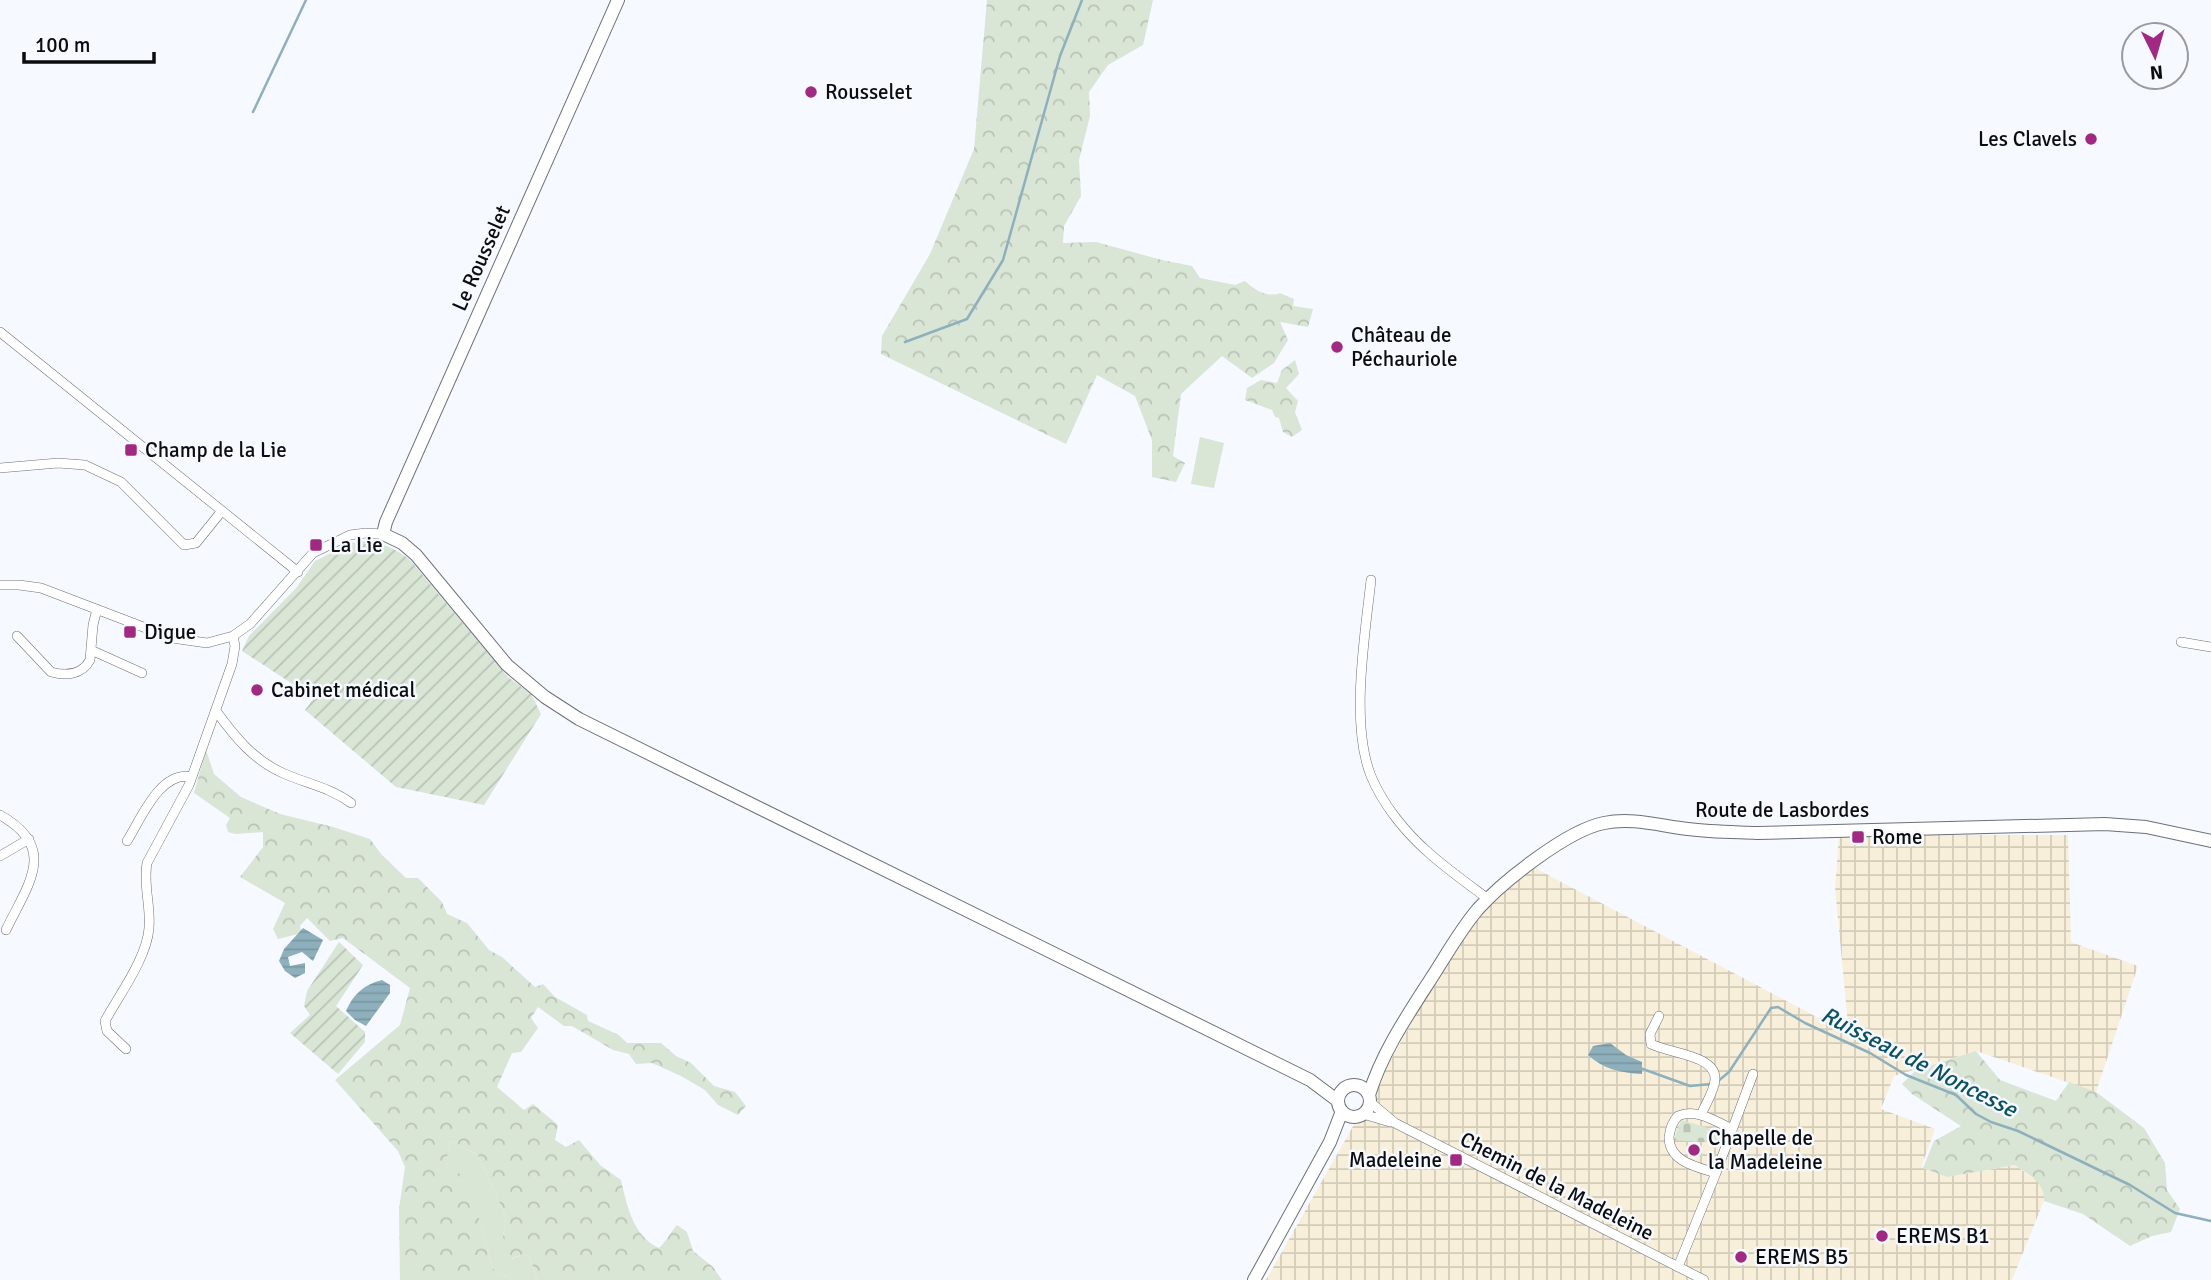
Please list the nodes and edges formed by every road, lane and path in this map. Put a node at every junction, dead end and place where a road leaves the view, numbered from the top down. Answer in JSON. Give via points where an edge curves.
{"nodes":[{"id":1,"x":618,"y":0,"type":"edge"},
{"id":2,"x":0,"y":332,"type":"edge"},
{"id":3,"x":0,"y":468,"type":"edge"},
{"id":4,"x":221,"y":512,"type":"junction"},
{"id":5,"x":383,"y":534,"type":"junction"},
{"id":6,"x":298,"y":572,"type":"junction"},
{"id":7,"x":1371,"y":580,"type":"dead end"},
{"id":8,"x":0,"y":586,"type":"edge"},
{"id":9,"x":97,"y":609,"type":"junction"},
{"id":10,"x":17,"y":636,"type":"dead end"},
{"id":11,"x":233,"y":636,"type":"junction"},
{"id":12,"x":2181,"y":642,"type":"dead end"},
{"id":13,"x":2211,"y":647,"type":"edge"},
{"id":14,"x":91,"y":650,"type":"junction"},
{"id":15,"x":142,"y":673,"type":"dead end"},
{"id":16,"x":216,"y":711,"type":"junction"},
{"id":17,"x":192,"y":777,"type":"junction"},
{"id":18,"x":351,"y":803,"type":"dead end"},
{"id":19,"x":0,"y":815,"type":"edge"},
{"id":20,"x":29,"y":839,"type":"junction"},
{"id":21,"x":127,"y":841,"type":"dead end"},
{"id":22,"x":2211,"y":841,"type":"edge"},
{"id":23,"x":0,"y":856,"type":"edge"},
{"id":24,"x":1488,"y":899,"type":"junction"},
{"id":25,"x":6,"y":930,"type":"dead end"},
{"id":26,"x":1659,"y":1016,"type":"dead end"},
{"id":27,"x":126,"y":1049,"type":"dead end"},
{"id":28,"x":1380,"y":1063,"type":"junction"},
{"id":29,"x":1753,"y":1074,"type":"dead end"},
{"id":30,"x":1310,"y":1080,"type":"junction"},
{"id":31,"x":1358,"y":1086,"type":"junction"},
{"id":32,"x":1345,"y":1088,"type":"junction"},
{"id":33,"x":1355,"y":1107,"type":"junction"},
{"id":34,"x":1701,"y":1115,"type":"junction"},
{"id":35,"x":1732,"y":1129,"type":"junction"},
{"id":36,"x":1716,"y":1173,"type":"junction"},
{"id":37,"x":1678,"y":1267,"type":"junction"},
{"id":38,"x":1254,"y":1280,"type":"edge"},
{"id":39,"x":1704,"y":1280,"type":"edge"}],
"edges":[{"from":1,"to":5,"type":"street","name":"Le Rousselet"},
{"from":2,"to":4,"type":"street"},
{"from":3,"to":4,"type":"street","via":[[85,465],[113,477],[184,545],[196,543]]},
{"from":4,"to":6,"type":"street"},
{"from":5,"to":6,"type":"street","via":[[335,541],[313,554]]},
{"from":5,"to":30,"type":"street","via":[[416,555],[507,665],[579,719]]},
{"from":6,"to":11,"type":"street","via":[[256,620]]},
{"from":7,"to":24,"type":"street","via":[[1361,707],[1370,775],[1393,813],[1427,852]]},
{"from":8,"to":9,"type":"street","via":[[41,588]]},
{"from":9,"to":11,"type":"street","via":[[181,640],[207,643]]},
{"from":9,"to":14,"type":"street"},
{"from":10,"to":14,"type":"street","via":[[55,673],[82,670]]},
{"from":11,"to":16,"type":"street","via":[[234,656]]},
{"from":12,"to":13,"type":"street"},
{"from":14,"to":15,"type":"street"},
{"from":16,"to":17,"type":"street"},
{"from":16,"to":18,"type":"street","via":[[260,760]]},
{"from":17,"to":21,"type":"street","via":[[179,777],[158,793]]},
{"from":17,"to":27,"type":"street","via":[[147,863],[148,937],[105,1021],[107,1031]]},
{"from":19,"to":20,"type":"street"},
{"from":20,"to":23,"type":"street"},
{"from":20,"to":25,"type":"street","via":[[35,857],[32,876]]},
{"from":22,"to":24,"type":"street","name":"Route de Lasbordes","via":[[2146,827],[2105,824],[1757,833],[1612,821],[1571,836]]},
{"from":24,"to":28,"type":"street","name":"Route de Lasbordes","via":[[1458,935]]},
{"from":26,"to":34,"type":"street","via":[[1650,1034],[1651,1044],[1702,1060],[1714,1071],[1714,1085]]},
{"from":28,"to":31,"type":"street","name":"Route de Lasbordes"},
{"from":28,"to":33,"type":"street","name":"Route de Lasbordes"},
{"from":29,"to":35,"type":"street"},
{"from":30,"to":32,"type":"street"},
{"from":30,"to":33,"type":"street"},
{"from":31,"to":32,"type":"street"},
{"from":31,"to":33,"type":"street"},
{"from":32,"to":33,"type":"street"},
{"from":33,"to":37,"type":"street","name":"Chemin de la Madeleine"},
{"from":33,"to":38,"type":"street","via":[[1330,1142]]},
{"from":34,"to":35,"type":"street"},
{"from":34,"to":36,"type":"street","via":[[1686,1113],[1675,1119],[1670,1146],[1682,1161]]},
{"from":35,"to":36,"type":"street"},
{"from":36,"to":37,"type":"street"},
{"from":37,"to":39,"type":"street","name":"Chemin de la Madeleine"}]}
